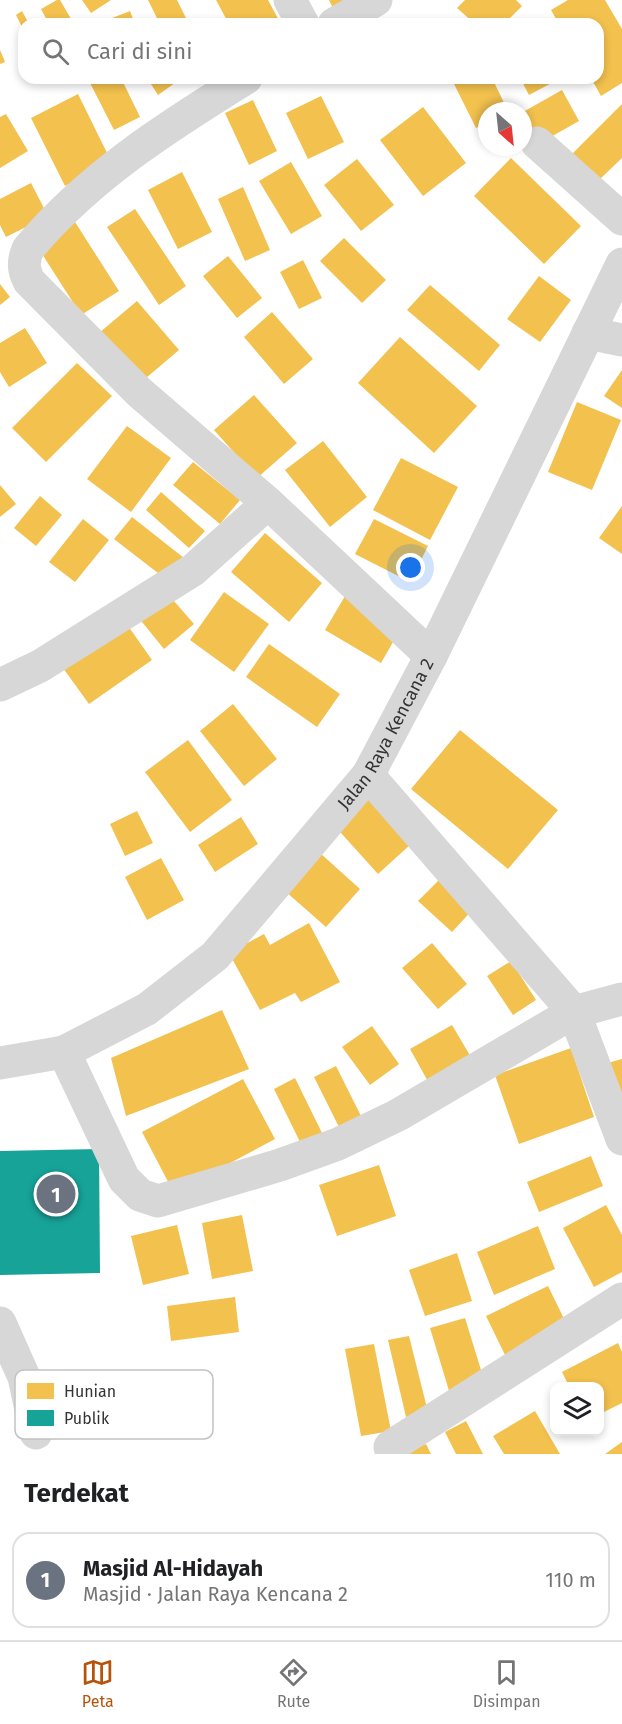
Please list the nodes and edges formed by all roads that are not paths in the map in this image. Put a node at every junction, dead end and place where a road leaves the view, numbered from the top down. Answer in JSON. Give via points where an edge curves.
{"nodes":[{"id":1,"x":290,"y":0,"type":"edge"},
{"id":2,"x":376,"y":0,"type":"edge"},
{"id":3,"x":300,"y":18,"type":"edge"},
{"id":4,"x":344,"y":18,"type":"edge"},
{"id":5,"x":236,"y":84,"type":"edge"},
{"id":6,"x":537,"y":143,"type":"dead end"},
{"id":7,"x":622,"y":219,"type":"edge"},
{"id":8,"x":622,"y":264,"type":"edge"},
{"id":9,"x":588,"y":333,"type":"junction"},
{"id":10,"x":622,"y":340,"type":"edge"},
{"id":11,"x":268,"y":503,"type":"junction"},
{"id":12,"x":431,"y":656,"type":"junction"},
{"id":13,"x":0,"y":685,"type":"edge"},
{"id":14,"x":368,"y":775,"type":"junction"},
{"id":15,"x":622,"y":999,"type":"edge"},
{"id":16,"x":574,"y":1012,"type":"junction"},
{"id":17,"x":63,"y":1052,"type":"junction"},
{"id":18,"x":0,"y":1063,"type":"edge"},
{"id":19,"x":622,"y":1139,"type":"edge"},
{"id":20,"x":622,"y":1299,"type":"edge"},
{"id":21,"x":0,"y":1323,"type":"edge"},
{"id":22,"x":21,"y":1370,"type":"edge"},
{"id":23,"x":390,"y":1446,"type":"dead end"}],
"edges":[{"from":1,"to":3,"type":"street"},
{"from":2,"to":4,"type":"street"},
{"from":5,"to":11,"type":"street","via":[[104,174],[39,236],[24,259],[24,271],[29,281],[139,392]]},
{"from":6,"to":7,"type":"street"},
{"from":8,"to":9,"type":"street","name":"Jalan Raya Kencana 2"},
{"from":9,"to":10,"type":"street"},
{"from":9,"to":12,"type":"street","name":"Jalan Raya Kencana 2"},
{"from":11,"to":12,"type":"street"},
{"from":11,"to":13,"type":"street","via":[[194,570],[40,666]]},
{"from":12,"to":14,"type":"street","name":"Jalan Raya Kencana 2"},
{"from":14,"to":16,"type":"street"},
{"from":14,"to":17,"type":"street","name":"Jalan Raya Kencana 2","via":[[215,956],[147,1009]]},
{"from":15,"to":16,"type":"street"},
{"from":16,"to":17,"type":"street","via":[[398,1115],[338,1144],[158,1201],[140,1195],[124,1179]]},
{"from":16,"to":19,"type":"street"},
{"from":17,"to":18,"type":"street","name":"Jalan Raya Kencana 2"},
{"from":20,"to":23,"type":"street"},
{"from":21,"to":22,"type":"street"}]}
